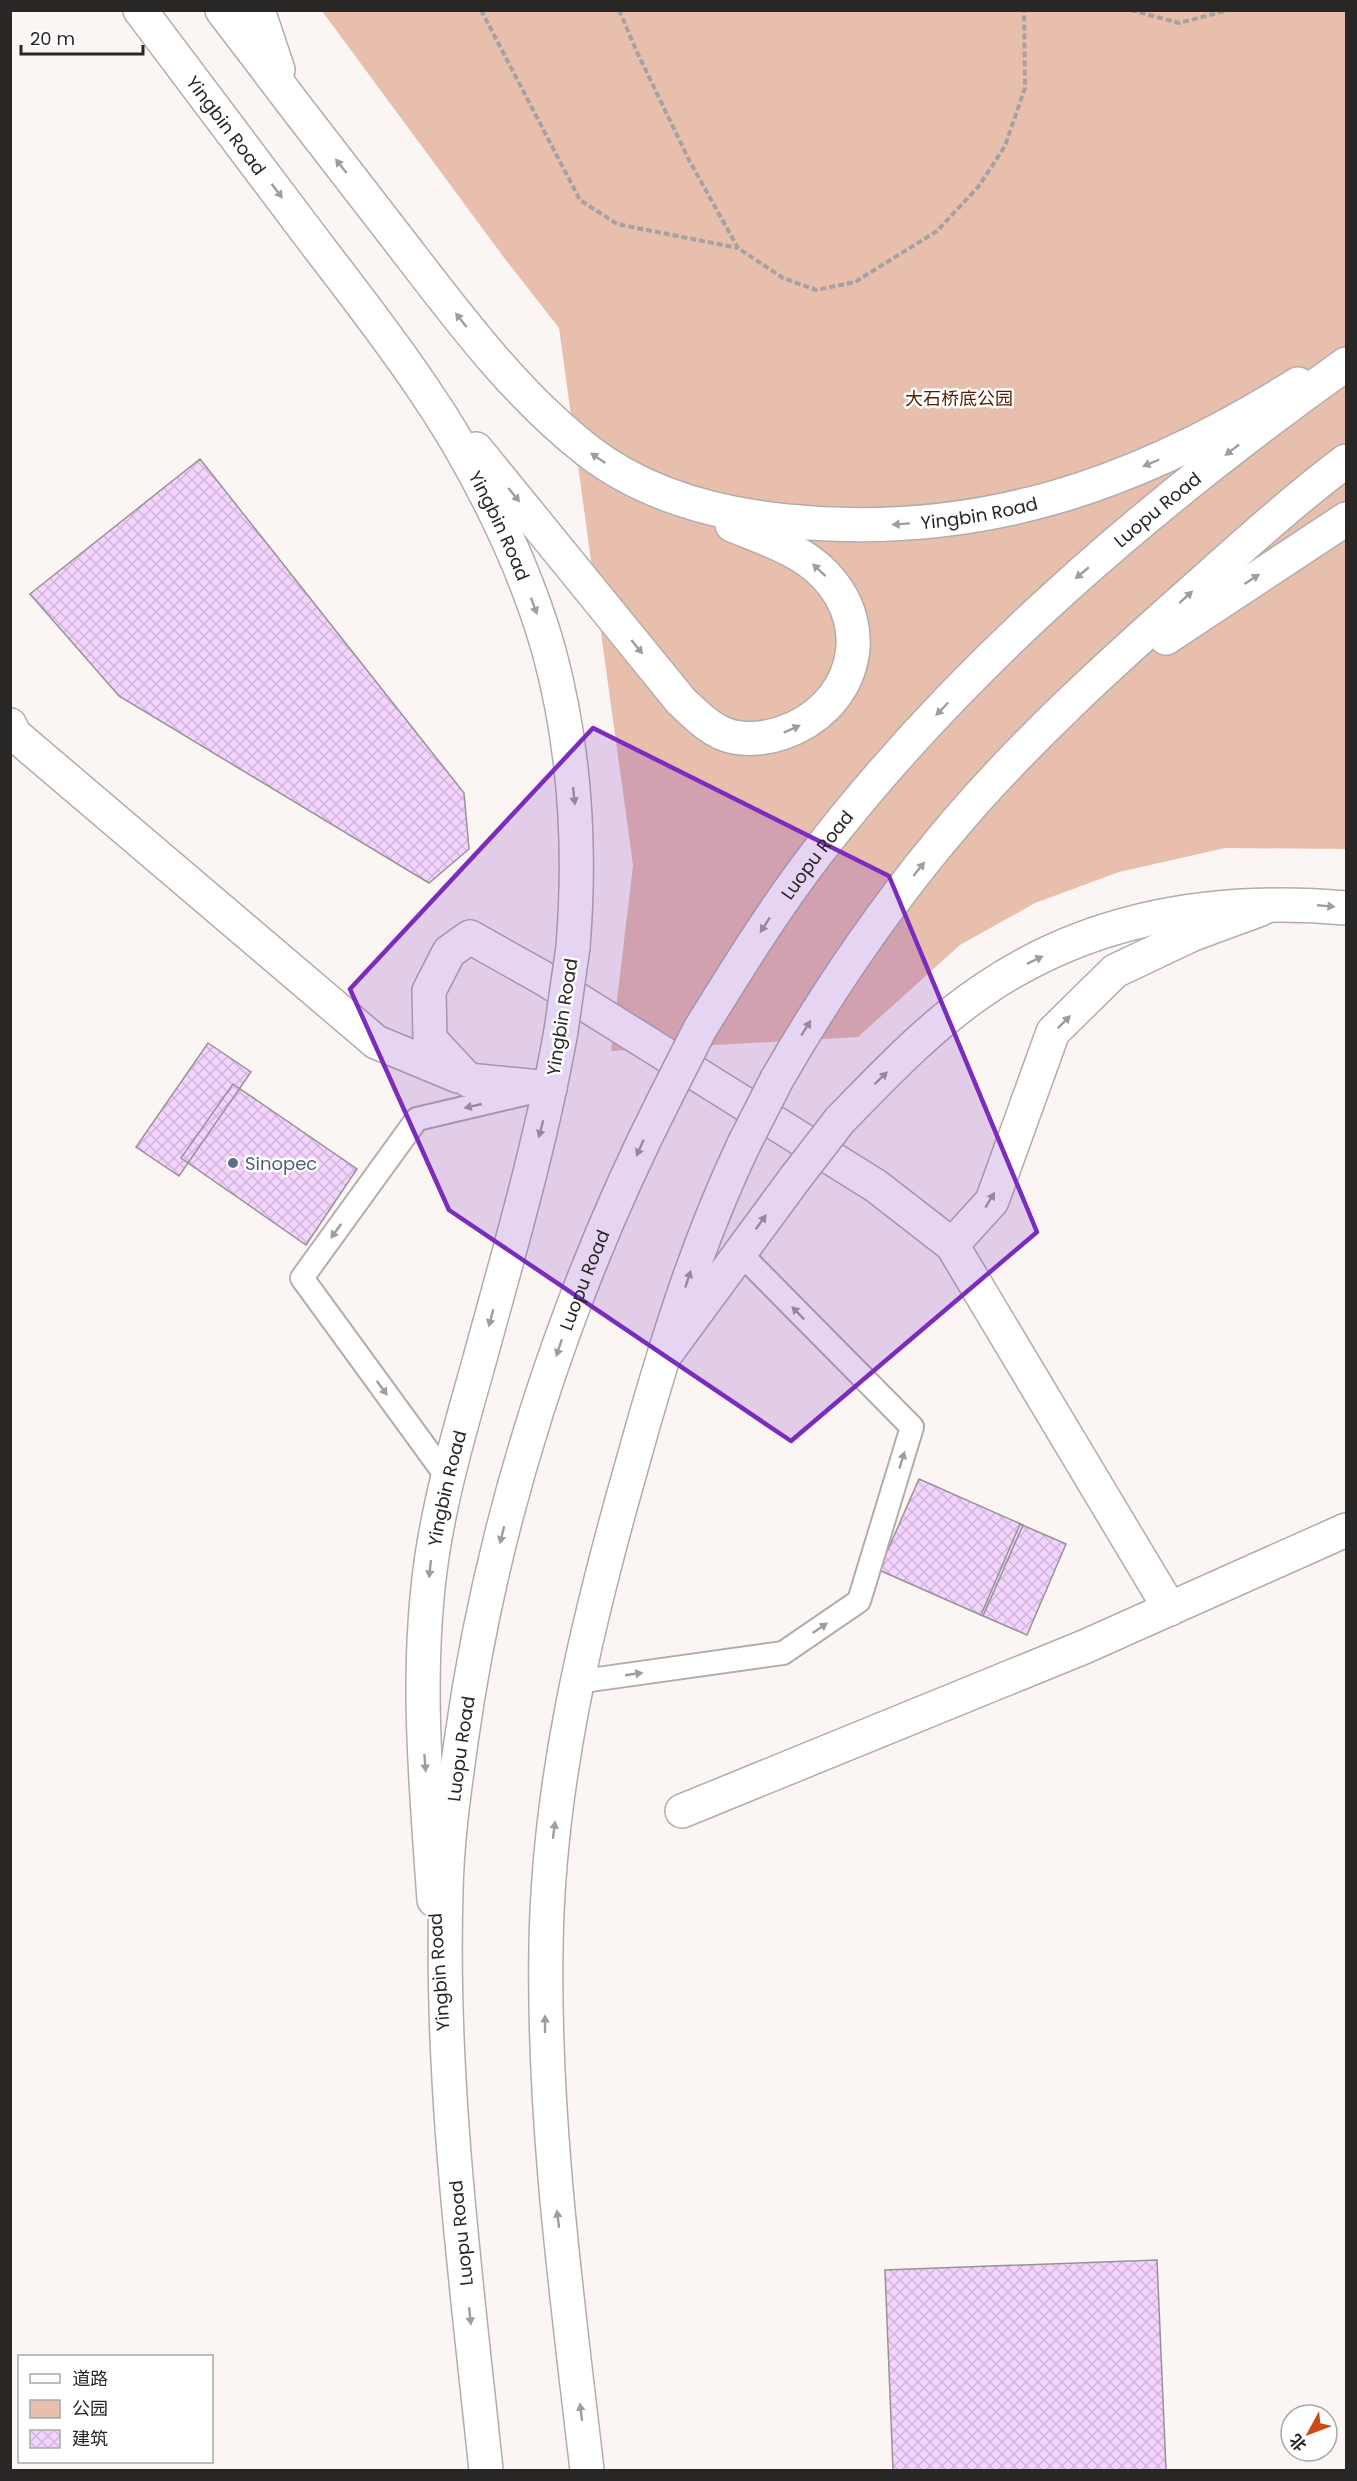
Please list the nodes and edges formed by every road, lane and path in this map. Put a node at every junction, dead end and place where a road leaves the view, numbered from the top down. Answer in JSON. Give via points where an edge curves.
{"nodes":[{"id":1,"x":140,"y":10,"type":"edge"},
{"id":2,"x":222,"y":10,"type":"edge"},
{"id":3,"x":258,"y":10,"type":"edge"},
{"id":4,"x":481,"y":10,"type":"edge"},
{"id":5,"x":619,"y":10,"type":"edge"},
{"id":6,"x":1024,"y":10,"type":"edge"},
{"id":7,"x":1131,"y":10,"type":"edge"},
{"id":8,"x":1229,"y":10,"type":"edge"},
{"id":9,"x":286,"y":95,"type":"junction"},
{"id":10,"x":738,"y":248,"type":"junction"},
{"id":11,"x":1347,"y":350,"type":"edge"},
{"id":12,"x":398,"y":352,"type":"junction"},
{"id":13,"x":1347,"y":364,"type":"edge"},
{"id":14,"x":1347,"y":461,"type":"edge"},
{"id":15,"x":648,"y":487,"type":"junction"},
{"id":16,"x":1347,"y":519,"type":"edge"},
{"id":17,"x":1066,"y":708,"type":"junction"},
{"id":18,"x":10,"y":725,"type":"edge"},
{"id":19,"x":1278,"y":903,"type":"junction"},
{"id":20,"x":1347,"y":908,"type":"edge"},
{"id":21,"x":468,"y":1080,"type":"junction"},
{"id":22,"x":550,"y":1088,"type":"junction"},
{"id":23,"x":952,"y":1245,"type":"junction"},
{"id":24,"x":739,"y":1252,"type":"junction"},
{"id":25,"x":665,"y":1355,"type":"junction"},
{"id":26,"x":447,"y":1477,"type":"junction"},
{"id":27,"x":1347,"y":1530,"type":"edge"},
{"id":28,"x":1170,"y":1609,"type":"junction"},
{"id":29,"x":576,"y":1682,"type":"junction"},
{"id":30,"x":682,"y":1812,"type":"dead end"},
{"id":31,"x":451,"y":2133,"type":"junction"},
{"id":32,"x":486,"y":2470,"type":"edge"},
{"id":33,"x":587,"y":2470,"type":"edge"}],
"edges":[{"from":1,"to":12,"type":"main road","name":"Yingbin Road","one_way":true},
{"from":2,"to":9,"type":"main road","name":"Yingbin Road"},
{"from":3,"to":9,"type":"main road"},
{"from":4,"to":10,"type":"path","via":[[580,200],[617,224]]},
{"from":5,"to":10,"type":"path","via":[[689,160]]},
{"from":6,"to":10,"type":"path","via":[[1025,88],[1005,146],[979,186],[937,231],[855,282],[816,290],[783,278]]},
{"from":7,"to":8,"type":"path","via":[[1179,23]]},
{"from":15,"to":9,"type":"main road","name":"Yingbin Road","one_way":true,"via":[[591,453],[544,413],[503,370]]},
{"from":11,"to":15,"type":"main road","name":"Yingbin Road","one_way":true,"via":[[1287,391],[1189,447],[1077,492],[963,519],[883,526],[784,521],[721,511]]},
{"from":12,"to":15,"type":"main road","one_way":true,"via":[[695,714],[726,735],[756,739],[788,731],[816,715],[838,691],[852,661],[850,615],[833,584],[800,555]]},
{"from":12,"to":22,"type":"main road","name":"Yingbin Road","one_way":true,"bridge":true,"via":[[448,427],[493,511],[534,603],[564,712],[578,864],[573,947]]},
{"from":13,"to":31,"type":"main road","name":"Luopu Road","one_way":true,"bridge":true,"via":[[1161,506],[1073,580],[899,754],[816,854],[772,915],[700,1029],[642,1143],[571,1310],[513,1491],[472,1665],[453,1799],[446,1888],[445,2042]]},
{"from":17,"to":14,"type":"main road","one_way":true,"via":[[1235,553]]},
{"from":17,"to":16,"type":"main road","one_way":true,"via":[[1215,604]]},
{"from":25,"to":17,"type":"main road","one_way":true,"bridge":true,"via":[[689,1273],[723,1189],[777,1078],[848,964],[901,890],[960,818]]},
{"from":18,"to":21,"type":"main road","via":[[14,734],[376,1042]]},
{"from":19,"to":20,"type":"main road","one_way":true},
{"from":23,"to":19,"type":"main road","one_way":true,"via":[[992,1201],[1053,1032],[1115,971],[1193,934]]},
{"from":24,"to":19,"type":"main road","one_way":true,"bridge":true,"via":[[840,1120],[909,1051],[985,989],[1060,947],[1112,928],[1199,909]]},
{"from":21,"to":22,"type":"main road"},
{"from":21,"to":23,"type":"main road","via":[[430,1039],[429,991],[449,952],[470,937],[543,978],[876,1186]]},
{"from":22,"to":26,"type":"main road","name":"Yingbin Road","one_way":true},
{"from":22,"to":26,"type":"lane","one_way":true,"via":[[417,1119],[302,1278]]},
{"from":23,"to":28,"type":"main road"},
{"from":24,"to":25,"type":"main road"},
{"from":29,"to":24,"type":"lane","one_way":true,"via":[[783,1653],[859,1601],[912,1427]]},
{"from":25,"to":29,"type":"main road","via":[[617,1517]]},
{"from":26,"to":31,"type":"main road","name":"Yingbin Road","one_way":true,"via":[[425,1615],[422,1729]]},
{"from":27,"to":28,"type":"main road"},
{"from":28,"to":30,"type":"main road"},
{"from":33,"to":29,"type":"main road","one_way":true,"via":[[556,2205],[545,2030],[550,1866]]},
{"from":31,"to":32,"type":"main road","name":"Luopu Road","one_way":true}]}
